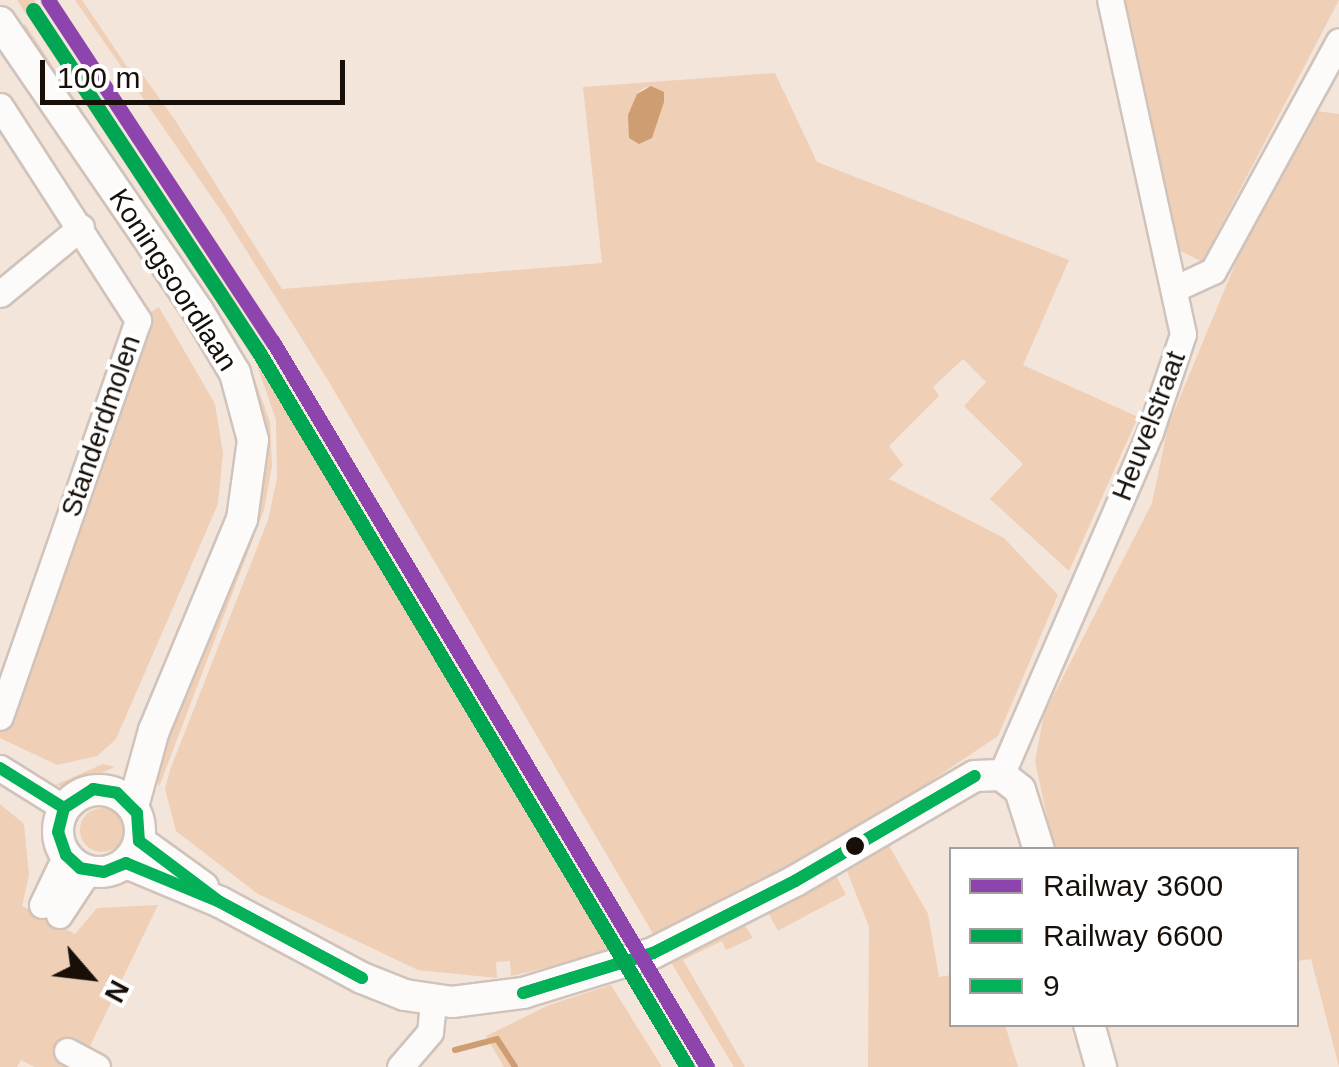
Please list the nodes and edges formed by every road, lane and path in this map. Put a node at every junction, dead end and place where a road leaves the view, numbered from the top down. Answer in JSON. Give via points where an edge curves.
{"nodes":[{"id":1,"x":1110,"y":0,"type":"edge"},
{"id":2,"x":1,"y":27,"type":"edge"},
{"id":3,"x":1339,"y":40,"type":"edge"},
{"id":4,"x":0,"y":106,"type":"edge"},
{"id":5,"x":81,"y":227,"type":"junction"},
{"id":6,"x":1174,"y":289,"type":"junction"},
{"id":7,"x":0,"y":294,"type":"edge"},
{"id":8,"x":0,"y":717,"type":"edge"},
{"id":9,"x":0,"y":768,"type":"edge"},
{"id":10,"x":1001,"y":775,"type":"junction"},
{"id":11,"x":121,"y":798,"type":"junction"},
{"id":12,"x":64,"y":808,"type":"junction"},
{"id":13,"x":1038,"y":847,"type":"edge"},
{"id":14,"x":132,"y":852,"type":"junction"},
{"id":15,"x":77,"y":863,"type":"junction"},
{"id":16,"x":51,"y":910,"type":"dead end"},
{"id":17,"x":433,"y":1001,"type":"junction"},
{"id":18,"x":1090,"y":1027,"type":"edge"},
{"id":19,"x":67,"y":1050,"type":"dead end"},
{"id":20,"x":98,"y":1067,"type":"edge"},
{"id":21,"x":400,"y":1067,"type":"edge"},
{"id":22,"x":1101,"y":1067,"type":"edge"}],
"edges":[{"from":1,"to":6,"type":"street","name":"Heuvelstraat"},
{"from":2,"to":11,"type":"street","name":"Koningsoordlaan","via":[[198,312],[235,373],[249,415],[253,475],[242,520]]},
{"from":3,"to":6,"type":"street","via":[[1213,271]]},
{"from":4,"to":5,"type":"street","name":"Standerdmolen"},
{"from":5,"to":7,"type":"street"},
{"from":5,"to":8,"type":"street","name":"Standerdmolen","via":[[138,320]]},
{"from":6,"to":10,"type":"street","name":"Heuvelstraat","via":[[1182,334],[1178,360]]},
{"from":9,"to":12,"type":"street"},
{"from":10,"to":13,"type":"street","via":[[1020,790]]},
{"from":10,"to":17,"type":"street","via":[[965,779],[795,881],[608,970],[523,993]]},
{"from":11,"to":12,"type":"street","via":[[85,792]]},
{"from":11,"to":14,"type":"street"},
{"from":12,"to":15,"type":"street","via":[[58,832]]},
{"from":14,"to":15,"type":"street"},
{"from":14,"to":17,"type":"street","via":[[362,978]]},
{"from":15,"to":16,"type":"street"},
{"from":17,"to":21,"type":"street","via":[[430,1032]]},
{"from":18,"to":22,"type":"street"},
{"from":19,"to":20,"type":"street"}]}
